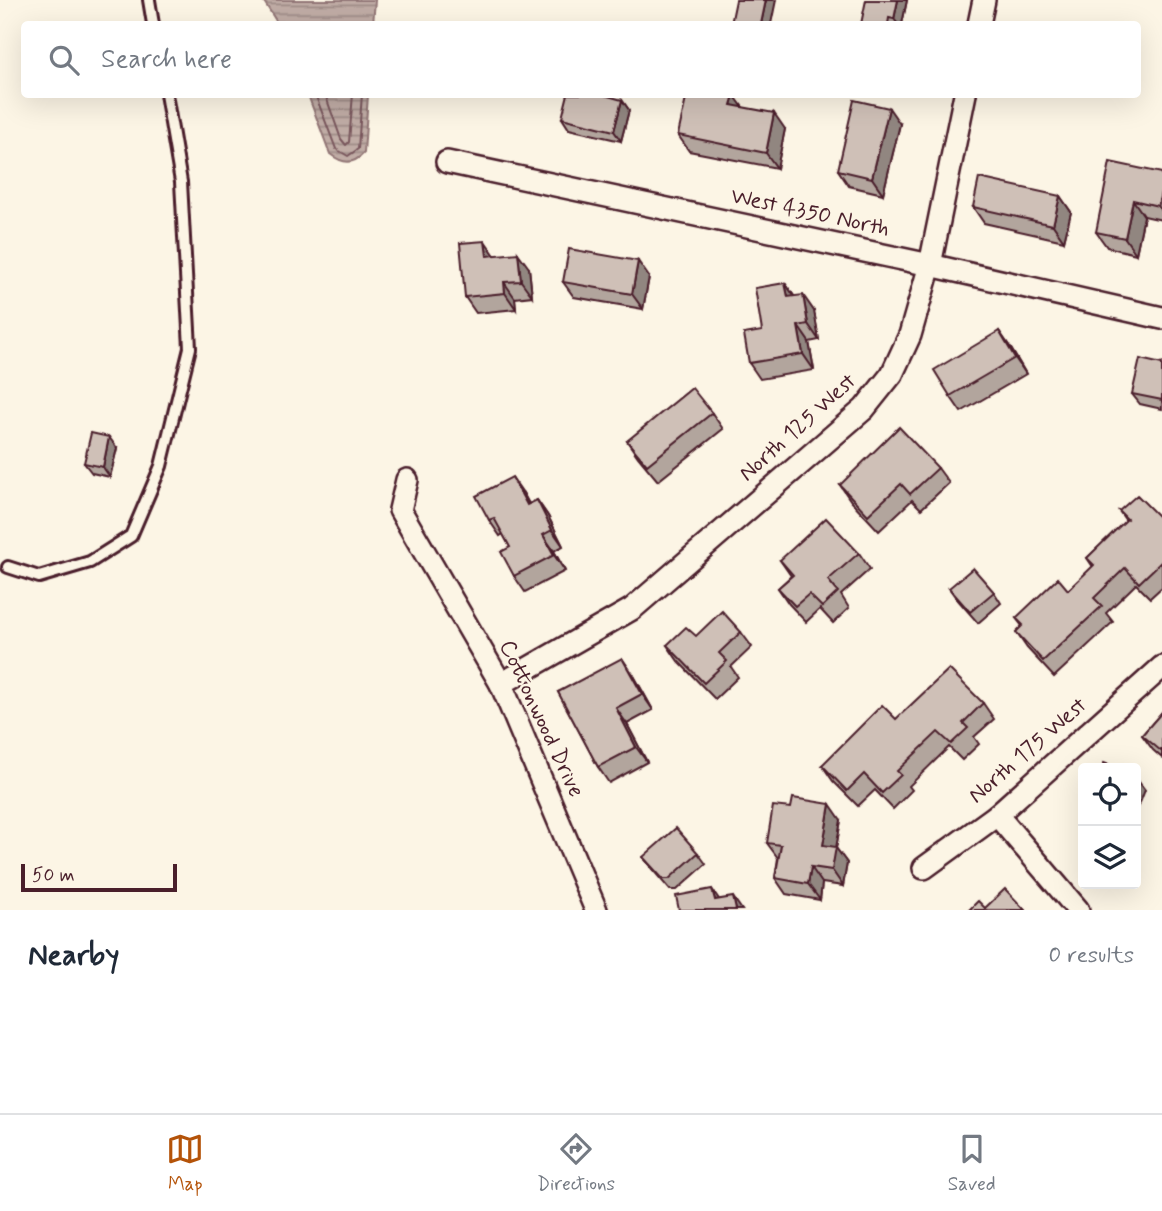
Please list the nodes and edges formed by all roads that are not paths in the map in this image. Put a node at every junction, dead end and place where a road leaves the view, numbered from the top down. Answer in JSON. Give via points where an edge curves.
{"nodes":[{"id":1,"x":149,"y":0,"type":"edge"},
{"id":2,"x":984,"y":0,"type":"edge"},
{"id":3,"x":152,"y":21,"type":"edge"},
{"id":4,"x":980,"y":21,"type":"edge"},
{"id":5,"x":167,"y":98,"type":"edge"},
{"id":6,"x":964,"y":98,"type":"edge"},
{"id":7,"x":447,"y":162,"type":"dead end"},
{"id":8,"x":930,"y":265,"type":"junction"},
{"id":9,"x":1162,"y":318,"type":"edge"},
{"id":10,"x":407,"y":480,"type":"dead end"},
{"id":11,"x":8,"y":568,"type":"dead end"},
{"id":12,"x":1162,"y":667,"type":"edge"},
{"id":13,"x":501,"y":684,"type":"junction"},
{"id":14,"x":997,"y":815,"type":"junction"},
{"id":15,"x":924,"y":868,"type":"dead end"},
{"id":16,"x":596,"y":910,"type":"edge"},
{"id":17,"x":1078,"y":910,"type":"edge"}],
"edges":[{"from":1,"to":3,"type":"lane"},
{"from":2,"to":4,"type":"street"},
{"from":5,"to":11,"type":"lane","via":[[181,183],[190,348],[161,466],[131,536],[90,562],[39,577]]},
{"from":6,"to":8,"type":"street","name":"North 125 West"},
{"from":7,"to":8,"type":"street","name":"West 4350 North"},
{"from":8,"to":9,"type":"street","name":"West 4350 North"},
{"from":8,"to":13,"type":"street","name":"North 125 West","via":[[910,335],[892,374],[863,410],[632,608]]},
{"from":10,"to":13,"type":"street","name":"Cottonwood Drive","via":[[400,510]]},
{"from":12,"to":14,"type":"street","name":"North 175 West"},
{"from":13,"to":16,"type":"street","name":"Cottonwood Drive"},
{"from":14,"to":15,"type":"street","name":"North 175 West"},
{"from":14,"to":17,"type":"street"}]}
